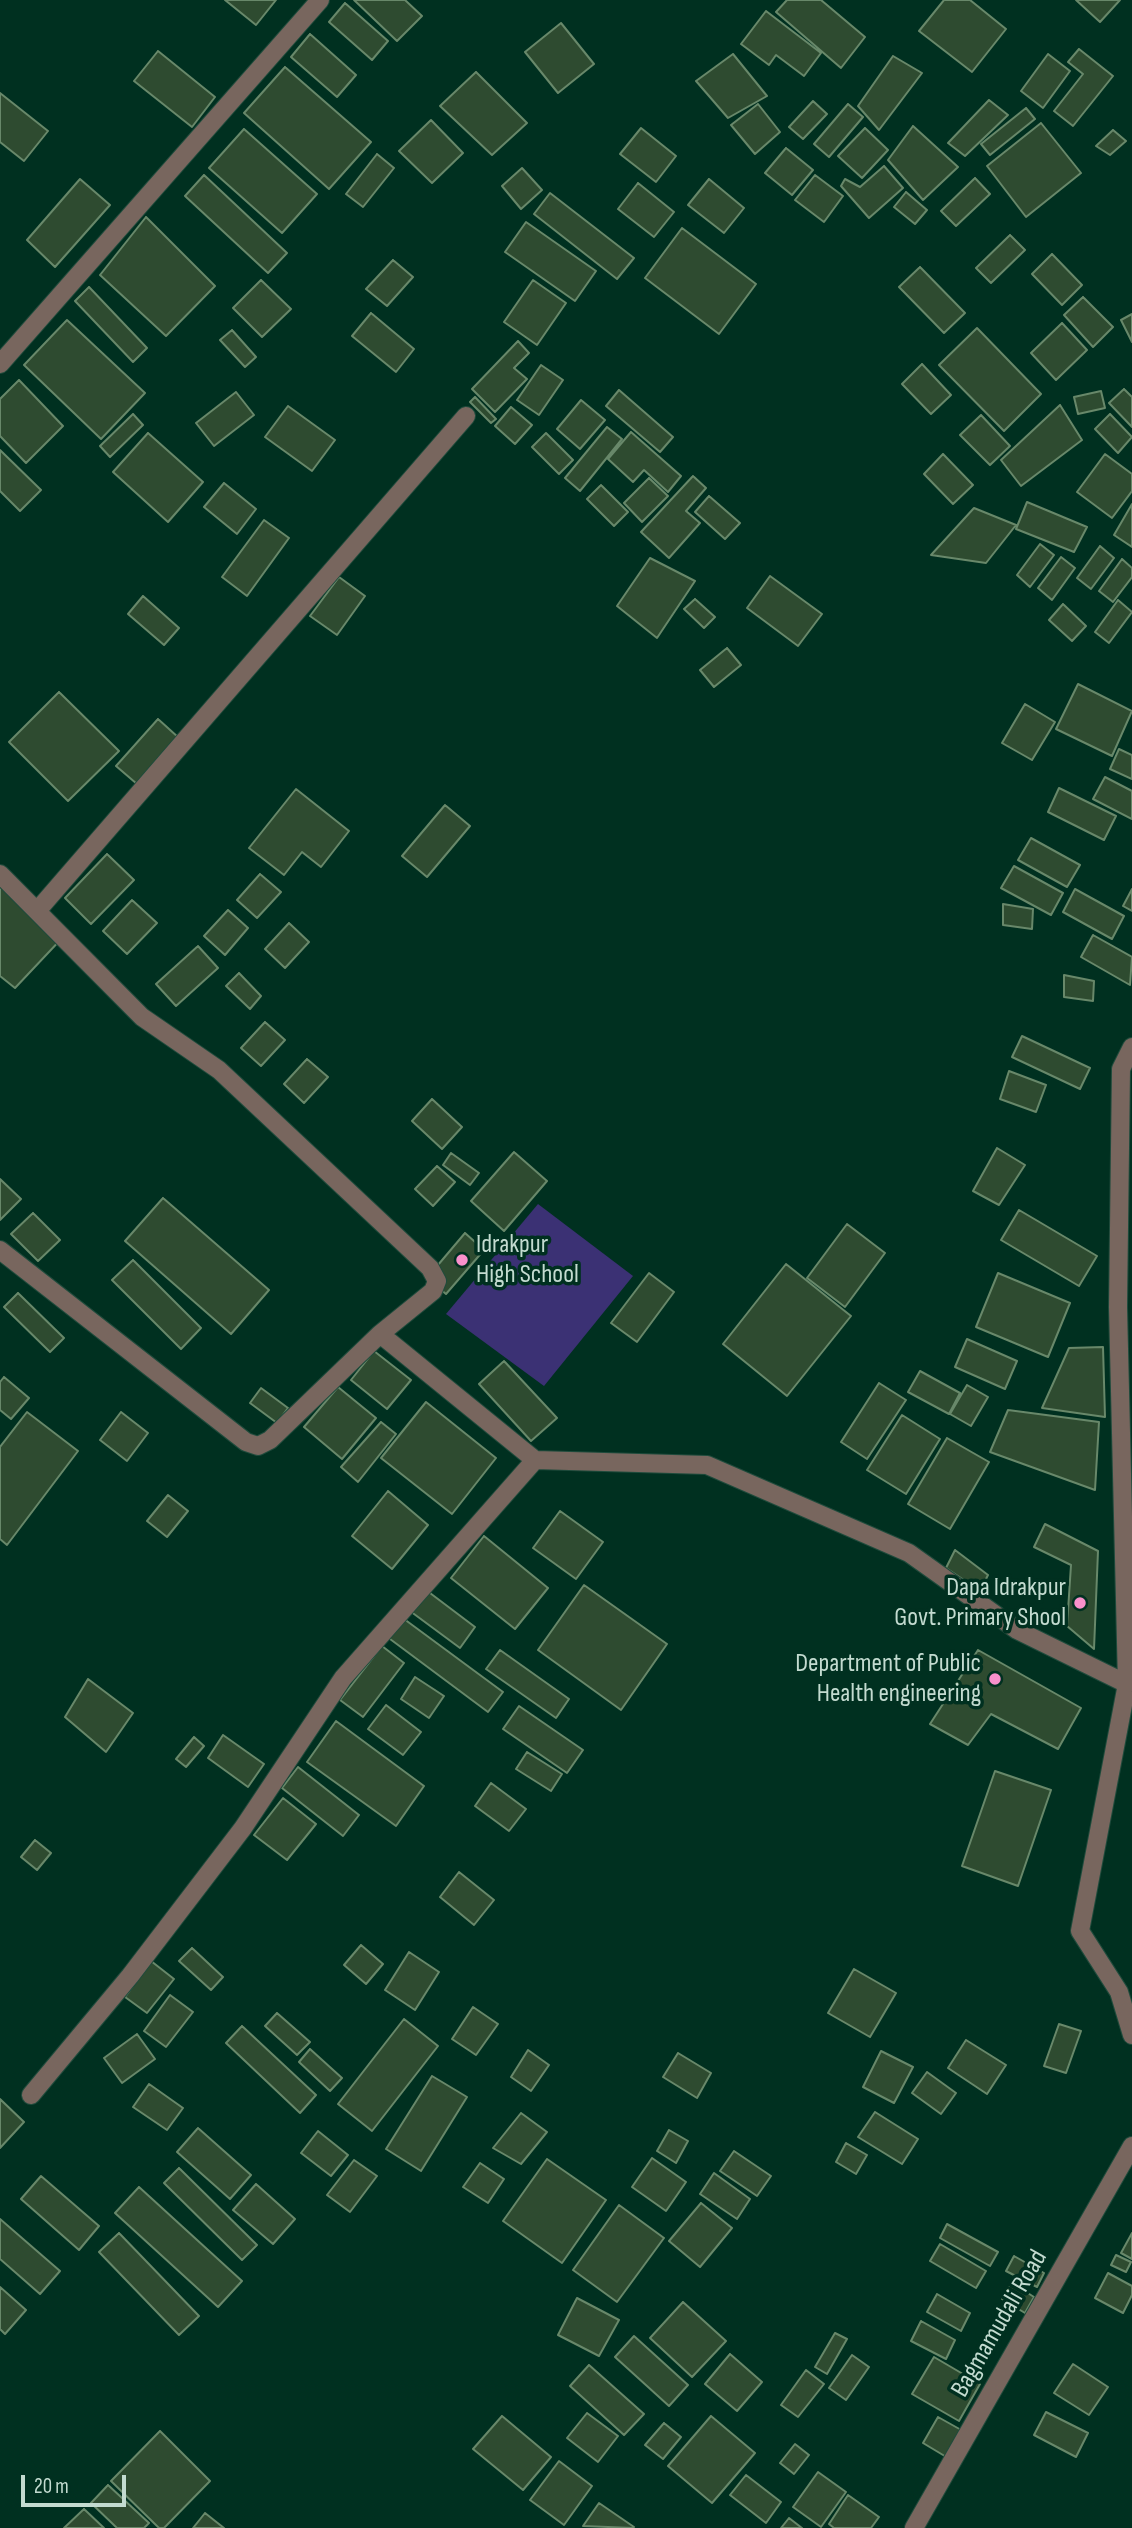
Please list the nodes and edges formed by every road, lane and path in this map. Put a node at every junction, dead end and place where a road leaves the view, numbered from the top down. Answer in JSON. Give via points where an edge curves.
{"nodes":[{"id":1,"x":320,"y":0,"type":"edge"},
{"id":2,"x":0,"y":364,"type":"edge"},
{"id":3,"x":466,"y":416,"type":"dead end"},
{"id":4,"x":0,"y":874,"type":"edge"},
{"id":5,"x":37,"y":911,"type":"junction"},
{"id":6,"x":1132,"y":1047,"type":"edge"},
{"id":7,"x":0,"y":1250,"type":"edge"},
{"id":8,"x":380,"y":1334,"type":"junction"},
{"id":9,"x":535,"y":1460,"type":"junction"},
{"id":10,"x":1127,"y":1685,"type":"junction"},
{"id":11,"x":1132,"y":2035,"type":"edge"},
{"id":12,"x":31,"y":2095,"type":"dead end"},
{"id":13,"x":1132,"y":2146,"type":"edge"},
{"id":14,"x":914,"y":2528,"type":"edge"}],
"edges":[{"from":1,"to":2,"type":"street"},
{"from":3,"to":5,"type":"street"},
{"from":4,"to":5,"type":"street"},
{"from":5,"to":8,"type":"street","via":[[142,1017],[219,1070],[430,1268],[438,1281],[433,1291]]},
{"from":6,"to":10,"type":"street","via":[[1121,1069],[1118,1307]]},
{"from":7,"to":8,"type":"street","via":[[246,1442],[258,1446],[270,1440]]},
{"from":8,"to":9,"type":"street"},
{"from":9,"to":10,"type":"street","via":[[707,1465],[909,1553],[1017,1630]]},
{"from":9,"to":12,"type":"street","via":[[343,1678],[243,1828],[130,1976]]},
{"from":10,"to":11,"type":"street","via":[[1080,1931],[1119,1992]]},
{"from":13,"to":14,"type":"street","name":"Bagmamudali Road"}]}
